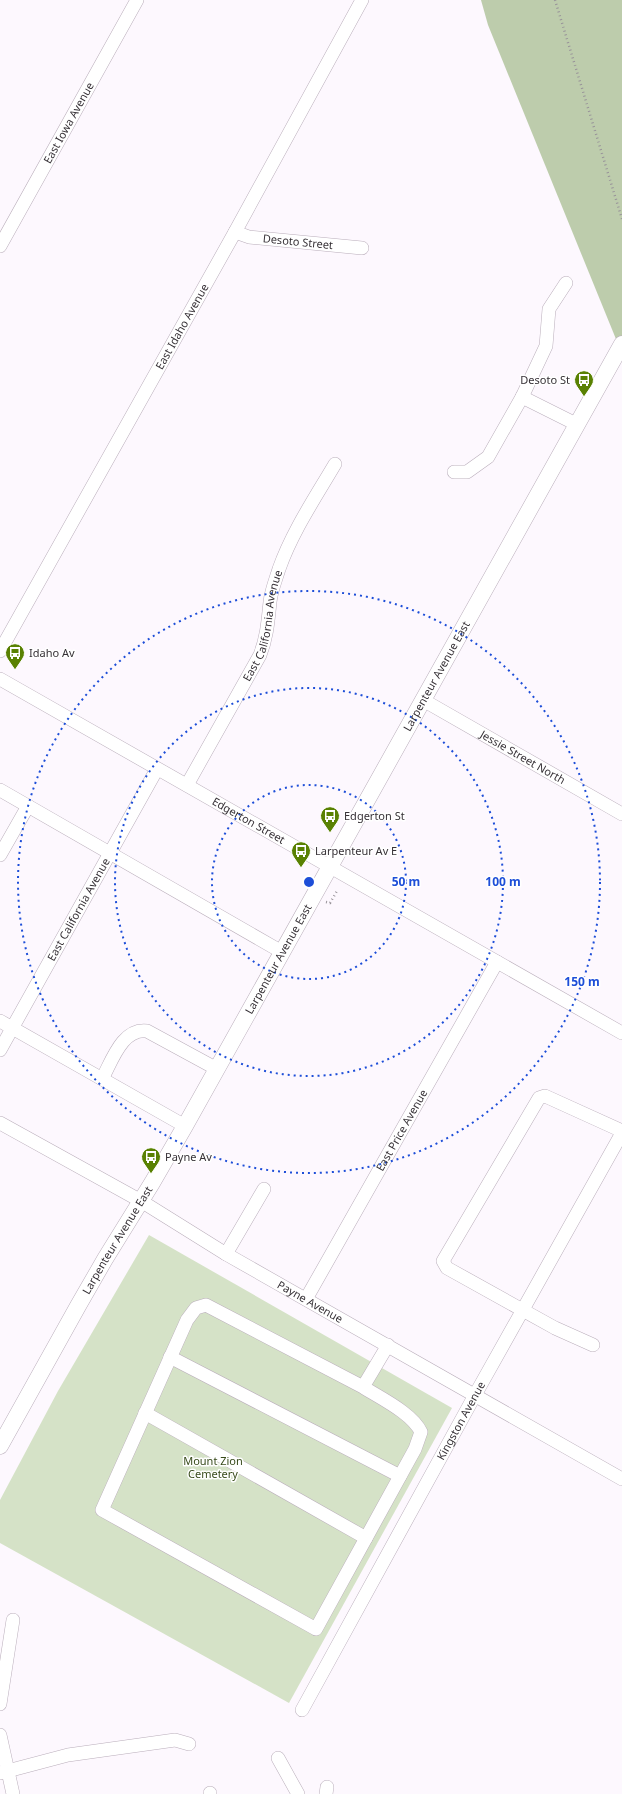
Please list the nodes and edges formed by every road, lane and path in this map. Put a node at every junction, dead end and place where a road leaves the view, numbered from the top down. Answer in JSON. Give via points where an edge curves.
{"nodes":[{"id":1,"x":137,"y":0,"type":"edge"},
{"id":2,"x":362,"y":0,"type":"edge"},
{"id":3,"x":555,"y":0,"type":"edge"},
{"id":4,"x":622,"y":219,"type":"edge"},
{"id":5,"x":235,"y":232,"type":"junction"},
{"id":6,"x":0,"y":246,"type":"edge"},
{"id":7,"x":362,"y":248,"type":"dead end"},
{"id":8,"x":566,"y":283,"type":"dead end"},
{"id":9,"x":622,"y":344,"type":"edge"},
{"id":10,"x":522,"y":397,"type":"junction"},
{"id":11,"x":576,"y":424,"type":"junction"},
{"id":12,"x":335,"y":464,"type":"dead end"},
{"id":13,"x":454,"y":472,"type":"dead end"},
{"id":14,"x":0,"y":651,"type":"edge"},
{"id":15,"x":0,"y":679,"type":"edge"},
{"id":16,"x":423,"y":700,"type":"junction"},
{"id":17,"x":158,"y":769,"type":"junction"},
{"id":18,"x":186,"y":785,"type":"junction"},
{"id":19,"x":0,"y":790,"type":"edge"},
{"id":20,"x":28,"y":806,"type":"junction"},
{"id":21,"x":622,"y":814,"type":"edge"},
{"id":22,"x":110,"y":853,"type":"junction"},
{"id":23,"x":0,"y":855,"type":"edge"},
{"id":24,"x":331,"y":866,"type":"junction"},
{"id":25,"x":337,"y":891,"type":"dead end"},
{"id":26,"x":326,"y":902,"type":"dead end"},
{"id":27,"x":282,"y":952,"type":"junction"},
{"id":28,"x":497,"y":962,"type":"junction"},
{"id":29,"x":0,"y":1021,"type":"edge"},
{"id":30,"x":12,"y":1028,"type":"junction"},
{"id":31,"x":622,"y":1033,"type":"edge"},
{"id":32,"x":0,"y":1050,"type":"edge"},
{"id":33,"x":217,"y":1069,"type":"junction"},
{"id":34,"x":102,"y":1079,"type":"junction"},
{"id":35,"x":0,"y":1123,"type":"edge"},
{"id":36,"x":185,"y":1126,"type":"junction"},
{"id":37,"x":622,"y":1132,"type":"edge"},
{"id":38,"x":264,"y":1189,"type":"dead end"},
{"id":39,"x":141,"y":1201,"type":"junction"},
{"id":40,"x":226,"y":1254,"type":"junction"},
{"id":41,"x":306,"y":1299,"type":"junction"},
{"id":42,"x":523,"y":1310,"type":"junction"},
{"id":43,"x":388,"y":1345,"type":"junction"},
{"id":44,"x":593,"y":1345,"type":"dead end"},
{"id":45,"x":170,"y":1357,"type":"junction"},
{"id":46,"x":363,"y":1387,"type":"junction"},
{"id":47,"x":475,"y":1395,"type":"junction"},
{"id":48,"x":145,"y":1413,"type":"junction"},
{"id":49,"x":0,"y":1446,"type":"edge"},
{"id":50,"x":400,"y":1476,"type":"junction"},
{"id":51,"x":622,"y":1479,"type":"edge"},
{"id":52,"x":366,"y":1538,"type":"junction"},
{"id":53,"x":13,"y":1620,"type":"dead end"},
{"id":54,"x":0,"y":1704,"type":"edge"},
{"id":55,"x":302,"y":1710,"type":"dead end"},
{"id":56,"x":0,"y":1735,"type":"edge"},
{"id":57,"x":189,"y":1744,"type":"dead end"},
{"id":58,"x":278,"y":1758,"type":"dead end"},
{"id":59,"x":5,"y":1772,"type":"edge"},
{"id":60,"x":13,"y":1794,"type":"edge"},
{"id":61,"x":298,"y":1794,"type":"edge"}],
"edges":[{"from":1,"to":6,"type":"street","name":"East Iowa Avenue"},
{"from":2,"to":5,"type":"street","name":"East Idaho Avenue"},
{"from":3,"to":4,"type":"path"},
{"from":5,"to":7,"type":"street","name":"Desoto Street","via":[[249,237]]},
{"from":5,"to":14,"type":"street","name":"East Idaho Avenue"},
{"from":8,"to":10,"type":"street","via":[[550,309],[546,346]]},
{"from":9,"to":11,"type":"main road","name":"Larpenteur Avenue East"},
{"from":10,"to":11,"type":"street"},
{"from":10,"to":13,"type":"street","via":[[488,457],[467,472]]},
{"from":11,"to":16,"type":"main road","name":"Larpenteur Avenue East"},
{"from":12,"to":18,"type":"street","name":"East California Avenue","via":[[291,541],[279,569],[270,601],[269,624],[260,655]]},
{"from":15,"to":17,"type":"street","name":"Edgerton Street"},
{"from":16,"to":21,"type":"street","name":"Jessie Street North"},
{"from":16,"to":24,"type":"main road","name":"Larpenteur Avenue East"},
{"from":17,"to":18,"type":"street","name":"Edgerton Street"},
{"from":17,"to":22,"type":"street","name":"East California Avenue"},
{"from":18,"to":24,"type":"street","name":"Edgerton Street"},
{"from":19,"to":20,"type":"street"},
{"from":20,"to":22,"type":"street"},
{"from":20,"to":23,"type":"street"},
{"from":22,"to":27,"type":"street"},
{"from":22,"to":30,"type":"street","name":"East California Avenue"},
{"from":24,"to":27,"type":"main road","name":"Larpenteur Avenue East"},
{"from":24,"to":28,"type":"street","name":"Edgerton Street"},
{"from":25,"to":26,"type":"path","via":[[330,903]]},
{"from":27,"to":33,"type":"main road","name":"Larpenteur Avenue East"},
{"from":28,"to":31,"type":"street","name":"Edgerton Street"},
{"from":28,"to":41,"type":"street","name":"East Price Avenue"},
{"from":29,"to":30,"type":"street"},
{"from":30,"to":32,"type":"street","name":"East California Avenue"},
{"from":30,"to":34,"type":"street"},
{"from":33,"to":34,"type":"street","via":[[147,1031],[140,1030],[122,1043]]},
{"from":33,"to":36,"type":"main road","name":"Larpenteur Avenue East"},
{"from":34,"to":36,"type":"street"},
{"from":35,"to":39,"type":"street","name":"Payne Avenue"},
{"from":36,"to":39,"type":"main road","name":"Larpenteur Avenue East"},
{"from":37,"to":42,"type":"street","name":"Kingston Avenue"},
{"from":37,"to":42,"type":"street","via":[[545,1096],[539,1098],[443,1261],[447,1268]]},
{"from":38,"to":40,"type":"street"},
{"from":39,"to":40,"type":"street","name":"Payne Avenue"},
{"from":39,"to":49,"type":"main road","name":"Larpenteur Avenue East","via":[[81,1299]]},
{"from":40,"to":41,"type":"street","name":"Payne Avenue"},
{"from":41,"to":43,"type":"street","name":"Payne Avenue"},
{"from":42,"to":44,"type":"street"},
{"from":42,"to":47,"type":"street","name":"Kingston Avenue"},
{"from":43,"to":46,"type":"street"},
{"from":43,"to":47,"type":"street","name":"Payne Avenue"},
{"from":45,"to":46,"type":"street","via":[[187,1320],[196,1308],[206,1305]]},
{"from":45,"to":48,"type":"street"},
{"from":45,"to":50,"type":"street"},
{"from":46,"to":50,"type":"street","via":[[407,1416],[417,1424],[421,1432]]},
{"from":47,"to":51,"type":"street","name":"Payne Avenue"},
{"from":47,"to":55,"type":"street","name":"Kingston Avenue"},
{"from":48,"to":52,"type":"street"},
{"from":48,"to":52,"type":"street","via":[[102,1510],[316,1629]]},
{"from":50,"to":52,"type":"street"},
{"from":53,"to":54,"type":"street"},
{"from":56,"to":59,"type":"street"},
{"from":57,"to":59,"type":"street","via":[[175,1740],[68,1755]]},
{"from":58,"to":61,"type":"street"},
{"from":59,"to":60,"type":"street"}]}
